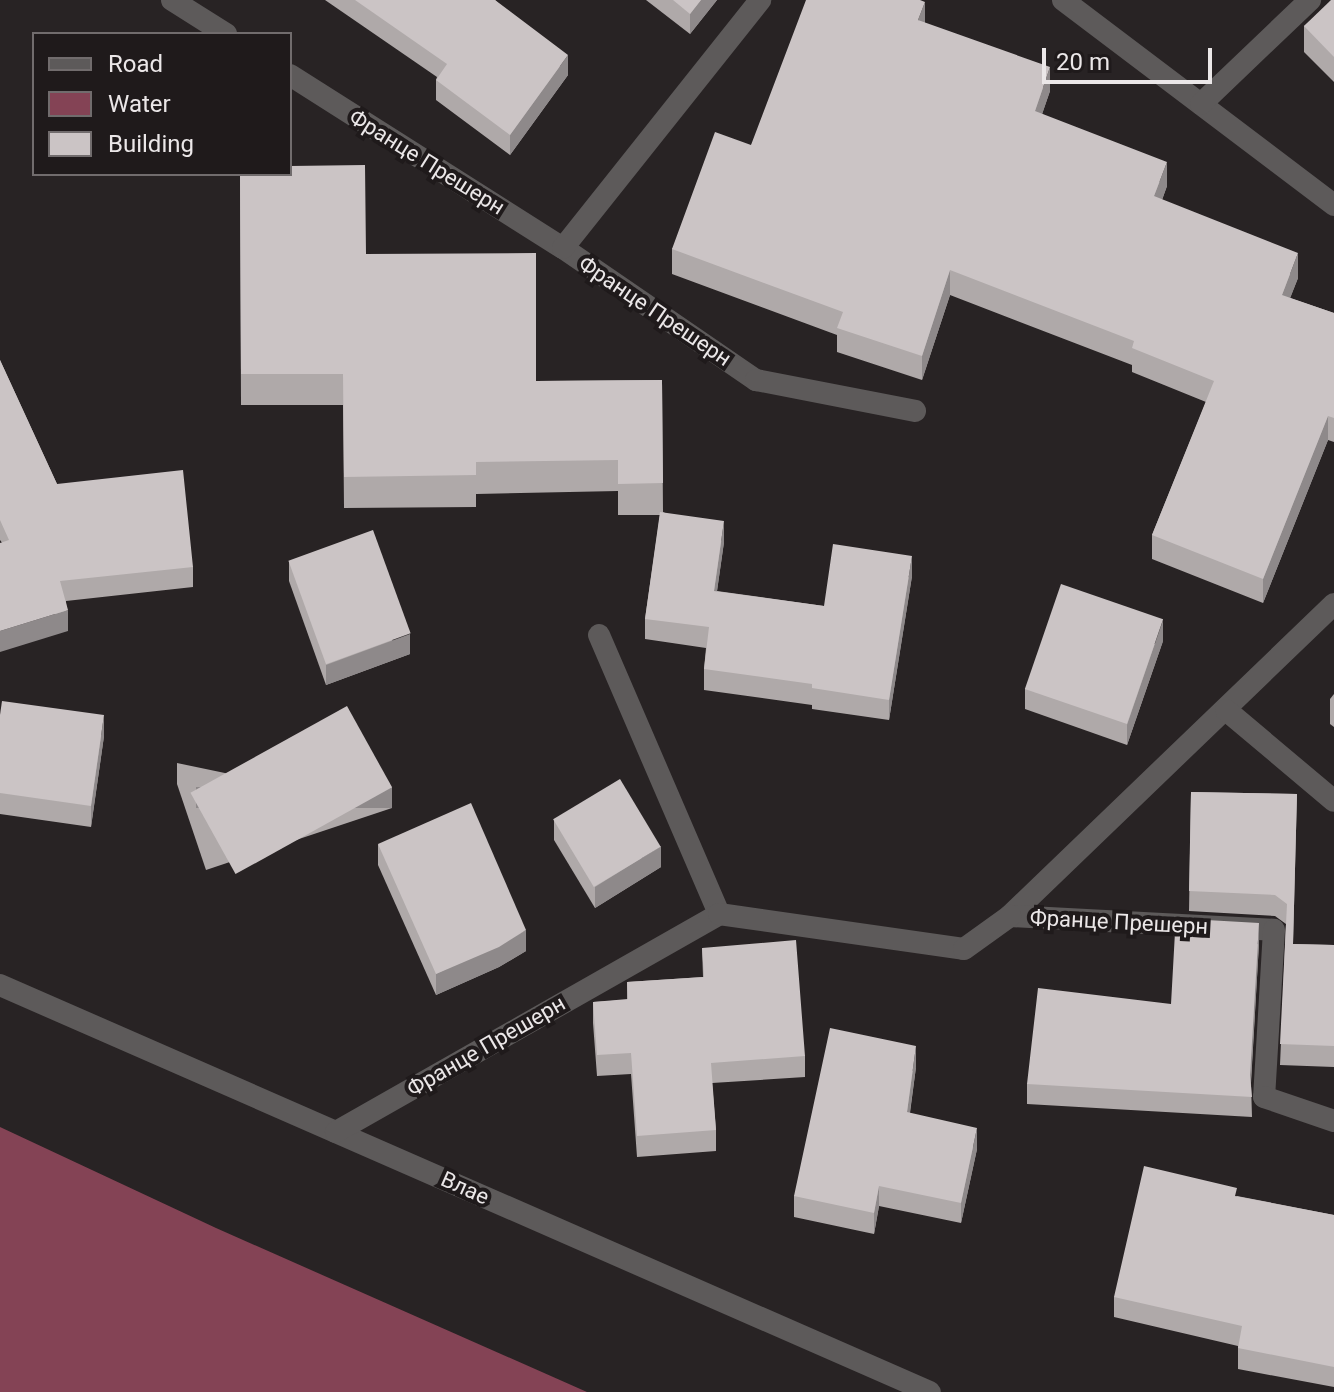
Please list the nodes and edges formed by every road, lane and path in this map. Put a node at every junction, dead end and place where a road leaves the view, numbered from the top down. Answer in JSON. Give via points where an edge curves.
{"nodes":[{"id":1,"x":172,"y":0,"type":"edge"},
{"id":2,"x":760,"y":0,"type":"edge"},
{"id":3,"x":1063,"y":0,"type":"edge"},
{"id":4,"x":1310,"y":0,"type":"edge"},
{"id":5,"x":223,"y":32,"type":"edge"},
{"id":6,"x":292,"y":76,"type":"edge"},
{"id":7,"x":1201,"y":104,"type":"junction"},
{"id":8,"x":1334,"y":205,"type":"edge"},
{"id":9,"x":563,"y":248,"type":"junction"},
{"id":10,"x":915,"y":411,"type":"dead end"},
{"id":11,"x":1334,"y":604,"type":"edge"},
{"id":12,"x":599,"y":635,"type":"dead end"},
{"id":13,"x":1226,"y":710,"type":"junction"},
{"id":14,"x":1334,"y":801,"type":"edge"},
{"id":15,"x":719,"y":914,"type":"junction"},
{"id":16,"x":1010,"y":916,"type":"junction"},
{"id":17,"x":0,"y":985,"type":"edge"},
{"id":18,"x":1334,"y":1121,"type":"edge"},
{"id":19,"x":336,"y":1132,"type":"junction"},
{"id":20,"x":930,"y":1392,"type":"edge"}],
"edges":[{"from":1,"to":5,"type":"street"},
{"from":2,"to":9,"type":"street","name":"Франце Прешерн"},
{"from":3,"to":7,"type":"street"},
{"from":4,"to":7,"type":"street"},
{"from":6,"to":9,"type":"street","name":"Францe Прешерн"},
{"from":7,"to":8,"type":"street"},
{"from":9,"to":10,"type":"street","name":"Франце Прешерн","via":[[756,380]]},
{"from":11,"to":13,"type":"street","name":"Франце Прешерн"},
{"from":12,"to":15,"type":"street"},
{"from":13,"to":14,"type":"street"},
{"from":13,"to":16,"type":"street","name":"Франце Прешерн"},
{"from":15,"to":16,"type":"street","name":"Франце Прешерн","via":[[964,949]]},
{"from":15,"to":19,"type":"street","name":"Франце Прешерн"},
{"from":16,"to":18,"type":"street","name":"Франце Прешерн","via":[[1274,930],[1264,1097]]},
{"from":17,"to":19,"type":"street","name":"Влае"},
{"from":19,"to":20,"type":"street","name":"Влае"}]}
